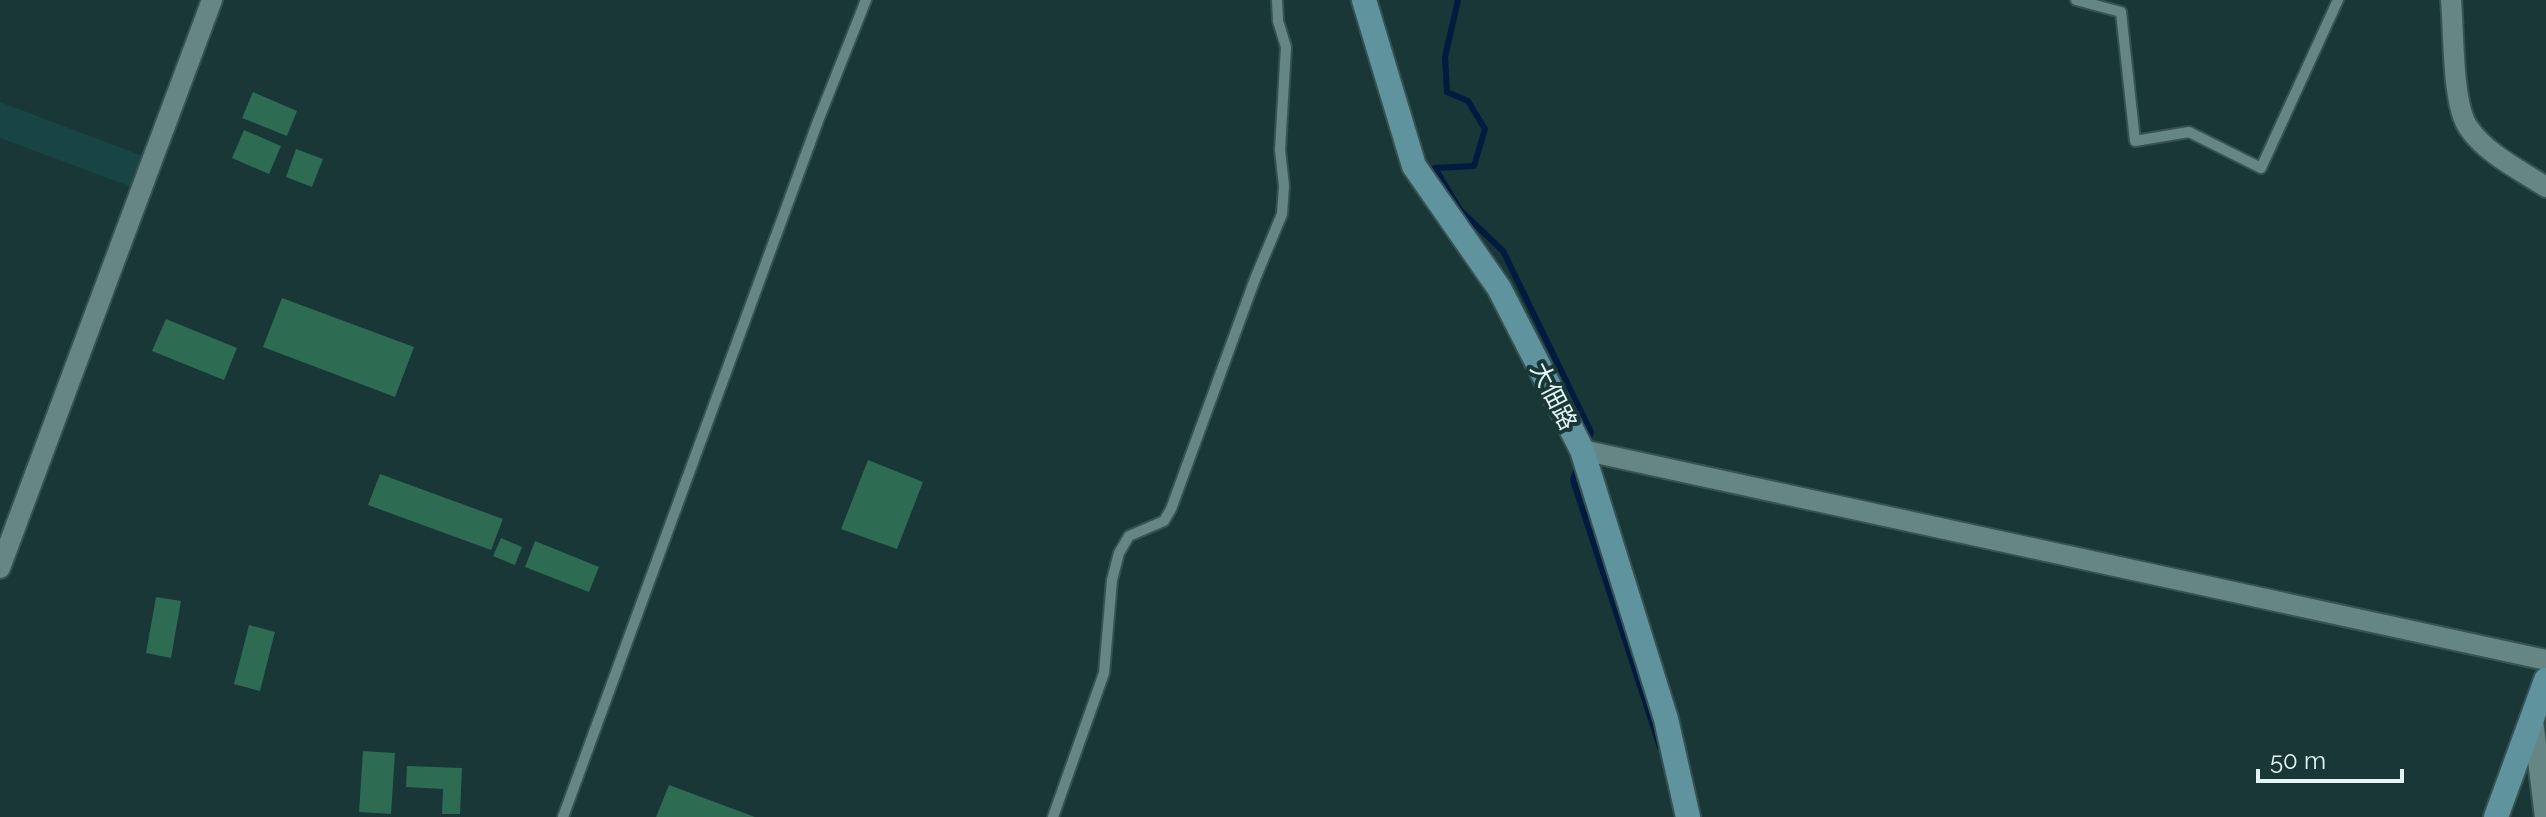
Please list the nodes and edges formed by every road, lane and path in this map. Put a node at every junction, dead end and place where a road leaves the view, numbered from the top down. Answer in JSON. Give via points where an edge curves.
{"nodes":[{"id":1,"x":212,"y":0,"type":"edge"},
{"id":2,"x":866,"y":0,"type":"edge"},
{"id":3,"x":1277,"y":0,"type":"edge"},
{"id":4,"x":1364,"y":0,"type":"edge"},
{"id":5,"x":2076,"y":0,"type":"edge"},
{"id":6,"x":2338,"y":0,"type":"edge"},
{"id":7,"x":2451,"y":0,"type":"edge"},
{"id":8,"x":2546,"y":187,"type":"edge"},
{"id":9,"x":1582,"y":450,"type":"junction"},
{"id":10,"x":0,"y":568,"type":"edge"},
{"id":11,"x":2546,"y":660,"type":"edge"},
{"id":12,"x":2546,"y":680,"type":"edge"},
{"id":13,"x":2532,"y":716,"type":"junction"},
{"id":14,"x":563,"y":817,"type":"edge"},
{"id":15,"x":1053,"y":817,"type":"edge"},
{"id":16,"x":1688,"y":817,"type":"edge"},
{"id":17,"x":2496,"y":817,"type":"edge"},
{"id":18,"x":2545,"y":817,"type":"edge"}],
"edges":[{"from":1,"to":10,"type":"street"},
{"from":2,"to":14,"type":"lane"},
{"from":3,"to":15,"type":"lane","via":[[1286,47],[1282,214],[1171,509],[1164,521],[1129,536],[1119,553],[1104,673]]},
{"from":4,"to":9,"type":"street","name":"大佃路","via":[[1414,166],[1499,288]]},
{"from":5,"to":6,"type":"lane","via":[[2121,12],[2135,141],[2189,132],[2261,168]]},
{"from":7,"to":8,"type":"street","via":[[2459,107],[2467,126],[2501,158]]},
{"from":9,"to":11,"type":"street"},
{"from":9,"to":16,"type":"street","name":"大佃路","via":[[1657,691]]},
{"from":12,"to":13,"type":"street"},
{"from":13,"to":17,"type":"street"},
{"from":13,"to":18,"type":"street"}]}
